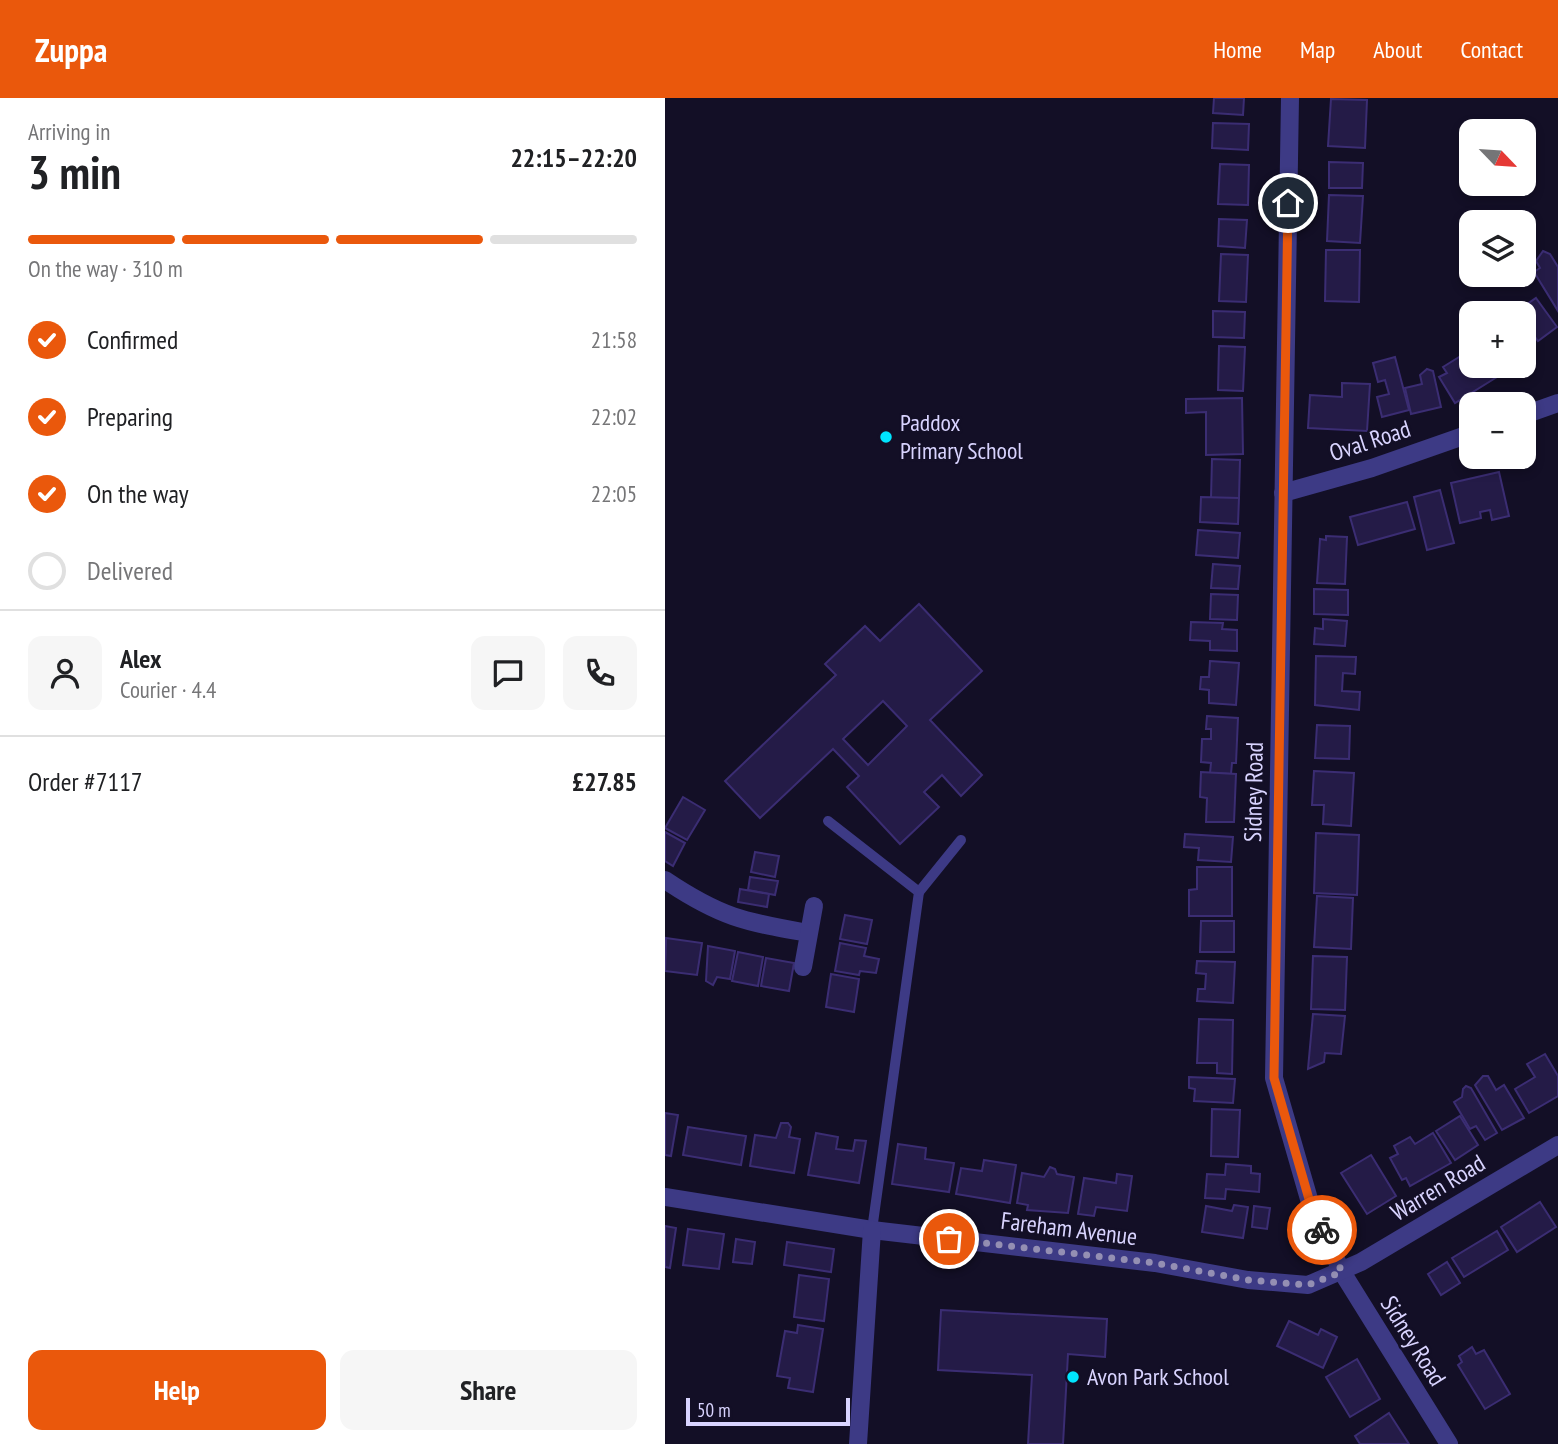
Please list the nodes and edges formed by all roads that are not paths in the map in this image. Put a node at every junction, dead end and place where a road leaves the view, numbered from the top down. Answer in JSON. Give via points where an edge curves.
{"nodes":[{"id":1,"x":1290,"y":98,"type":"edge"},
{"id":2,"x":1558,"y":403,"type":"edge"},
{"id":3,"x":1536,"y":411,"type":"edge"},
{"id":4,"x":1459,"y":438,"type":"edge"},
{"id":5,"x":1283,"y":493,"type":"junction"},
{"id":6,"x":828,"y":821,"type":"dead end"},
{"id":7,"x":961,"y":840,"type":"dead end"},
{"id":8,"x":665,"y":880,"type":"edge"},
{"id":9,"x":919,"y":891,"type":"junction"},
{"id":10,"x":814,"y":906,"type":"dead end"},
{"id":11,"x":808,"y":933,"type":"junction"},
{"id":12,"x":803,"y":967,"type":"dead end"},
{"id":13,"x":1558,"y":1145,"type":"edge"},
{"id":14,"x":665,"y":1197,"type":"edge"},
{"id":15,"x":872,"y":1230,"type":"junction"},
{"id":16,"x":1342,"y":1272,"type":"junction"},
{"id":17,"x":858,"y":1444,"type":"edge"},
{"id":18,"x":1449,"y":1444,"type":"edge"}],
"edges":[{"from":1,"to":5,"type":"street","name":"Sidney Road"},
{"from":2,"to":3,"type":"street"},
{"from":4,"to":5,"type":"street","name":"Oval Road"},
{"from":5,"to":16,"type":"street","name":"Sidney Road","via":[[1274,1078],[1311,1206]]},
{"from":6,"to":9,"type":"lane"},
{"from":7,"to":9,"type":"lane"},
{"from":8,"to":11,"type":"street","via":[[703,905],[741,921]]},
{"from":9,"to":15,"type":"lane"},
{"from":10,"to":11,"type":"street"},
{"from":11,"to":12,"type":"street"},
{"from":13,"to":16,"type":"street","name":"Warren Road"},
{"from":14,"to":15,"type":"street","name":"Fareham Avenue"},
{"from":15,"to":16,"type":"street","name":"Fareham Avenue","via":[[1155,1263],[1248,1280],[1308,1285]]},
{"from":15,"to":17,"type":"street"},
{"from":16,"to":18,"type":"street","name":"Sidney Road"}]}
